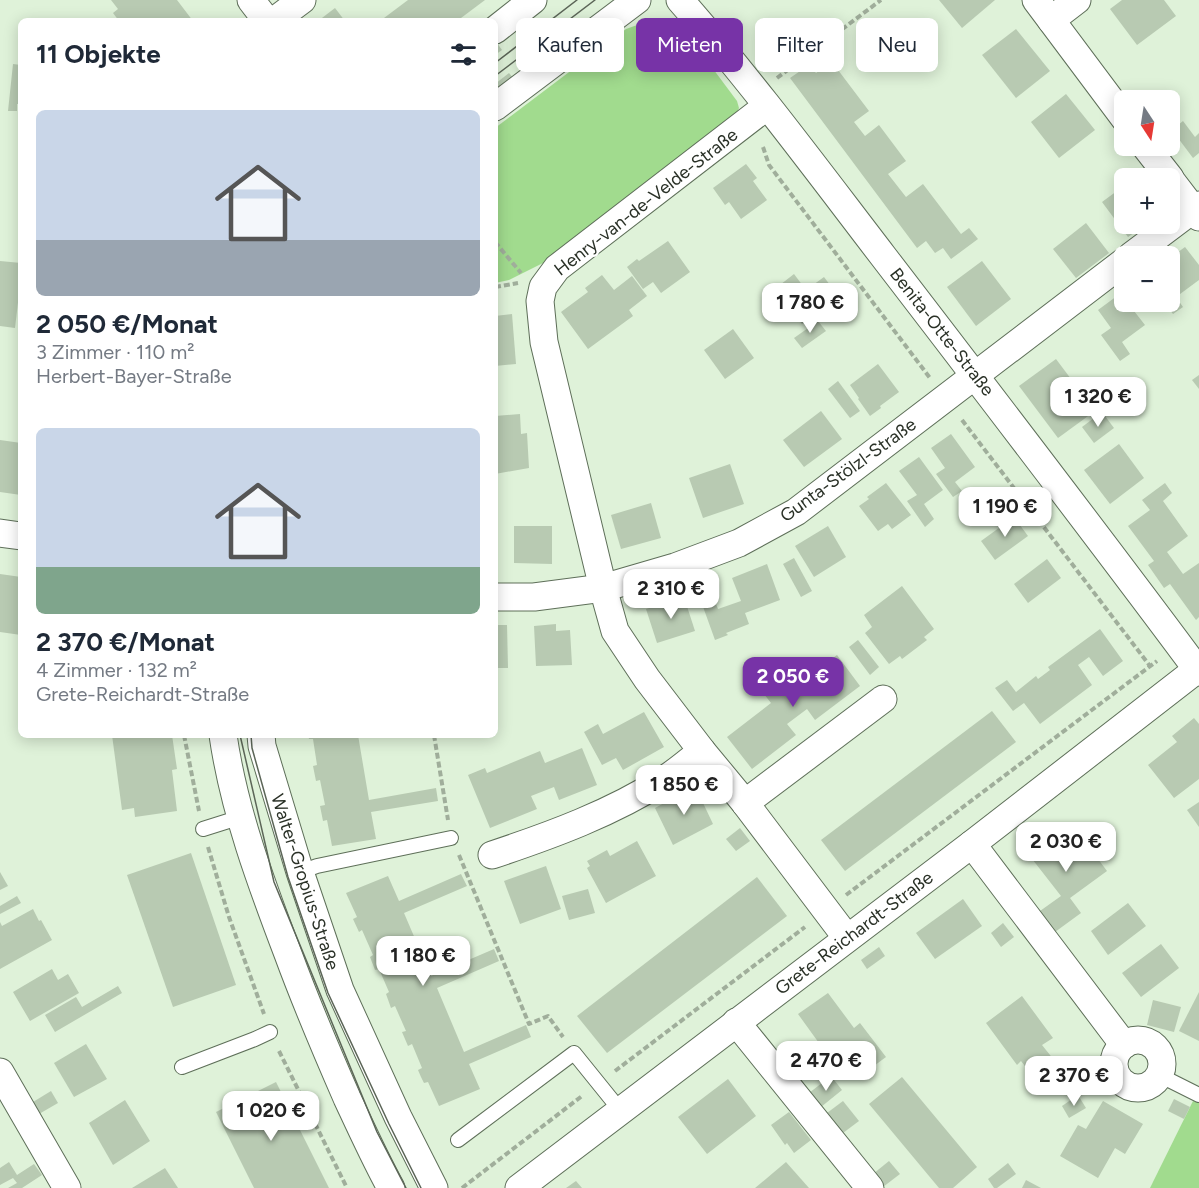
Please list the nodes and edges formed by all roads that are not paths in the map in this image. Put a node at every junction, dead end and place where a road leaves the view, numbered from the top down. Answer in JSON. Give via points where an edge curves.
{"nodes":[{"id":1,"x":251,"y":0,"type":"edge"},
{"id":2,"x":302,"y":0,"type":"edge"},
{"id":3,"x":532,"y":0,"type":"edge"},
{"id":4,"x":637,"y":0,"type":"edge"},
{"id":5,"x":680,"y":0,"type":"edge"},
{"id":6,"x":1077,"y":0,"type":"edge"},
{"id":7,"x":1043,"y":10,"type":"edge"},
{"id":8,"x":265,"y":18,"type":"edge"},
{"id":9,"x":278,"y":18,"type":"edge"},
{"id":10,"x":498,"y":28,"type":"edge"},
{"id":11,"x":1114,"y":104,"type":"edge"},
{"id":12,"x":498,"y":105,"type":"edge"},
{"id":13,"x":759,"y":106,"type":"junction"},
{"id":14,"x":1153,"y":156,"type":"edge"},
{"id":15,"x":1162,"y":168,"type":"edge"},
{"id":16,"x":1180,"y":191,"type":"edge"},
{"id":17,"x":1197,"y":211,"type":"edge"},
{"id":18,"x":1146,"y":246,"type":"edge"},
{"id":19,"x":1114,"y":269,"type":"edge"},
{"id":20,"x":975,"y":375,"type":"junction"},
{"id":21,"x":0,"y":533,"type":"edge"},
{"id":22,"x":18,"y":536,"type":"edge"},
{"id":23,"x":603,"y":588,"type":"junction"},
{"id":24,"x":498,"y":597,"type":"edge"},
{"id":25,"x":1198,"y":669,"type":"edge"},
{"id":26,"x":883,"y":699,"type":"dead end"},
{"id":27,"x":225,"y":738,"type":"edge"},
{"id":28,"x":261,"y":738,"type":"edge"},
{"id":29,"x":702,"y":751,"type":"junction"},
{"id":30,"x":745,"y":803,"type":"junction"},
{"id":31,"x":241,"y":817,"type":"junction"},
{"id":32,"x":203,"y":829,"type":"road end"},
{"id":33,"x":451,"y":838,"type":"road end"},
{"id":34,"x":972,"y":844,"type":"junction"},
{"id":35,"x":492,"y":855,"type":"dead end"},
{"id":36,"x":300,"y":872,"type":"junction"},
{"id":37,"x":847,"y":938,"type":"junction"},
{"id":38,"x":736,"y":1022,"type":"junction"},
{"id":39,"x":270,"y":1032,"type":"road end"},
{"id":40,"x":1124,"y":1045,"type":"junction"},
{"id":41,"x":182,"y":1067,"type":"dead end"},
{"id":42,"x":0,"y":1072,"type":"edge"},
{"id":43,"x":1159,"y":1075,"type":"junction"},
{"id":44,"x":1199,"y":1095,"type":"edge"},
{"id":45,"x":620,"y":1110,"type":"junction"},
{"id":46,"x":458,"y":1140,"type":"dead end"},
{"id":47,"x":67,"y":1188,"type":"edge"},
{"id":48,"x":392,"y":1188,"type":"edge"},
{"id":49,"x":434,"y":1188,"type":"edge"},
{"id":50,"x":519,"y":1188,"type":"edge"},
{"id":51,"x":870,"y":1188,"type":"edge"}],
"edges":[{"from":1,"to":8,"type":"street"},
{"from":2,"to":9,"type":"street"},
{"from":3,"to":10,"type":"street"},
{"from":4,"to":12,"type":"street"},
{"from":5,"to":13,"type":"street","name":"Benita-Otte-Straße","via":[[713,38]]},
{"from":6,"to":7,"type":"street"},
{"from":7,"to":11,"type":"street"},
{"from":13,"to":20,"type":"street","name":"Benita-Otte-Straße"},
{"from":13,"to":23,"type":"street","name":"Henry-van-de-Velde-Straße","via":[[557,268],[543,287],[540,301],[544,342]]},
{"from":14,"to":15,"type":"street"},
{"from":16,"to":17,"type":"street"},
{"from":17,"to":18,"type":"street"},
{"from":19,"to":20,"type":"street","name":"Gunta-Stölzl-Straße"},
{"from":20,"to":23,"type":"street","name":"Gunta-Stölzl-Straße","via":[[796,512],[739,543]]},
{"from":20,"to":25,"type":"street","name":"Benita-Otte-Straße"},
{"from":21,"to":22,"type":"street"},
{"from":23,"to":24,"type":"street","name":"Gunta-Stölzl-Straße","via":[[534,597]]},
{"from":23,"to":29,"type":"street","name":"Henry-van-de-Velde-Straße","via":[[615,631],[646,679]]},
{"from":25,"to":34,"type":"street","name":"Grete-Reichardt-Straße"},
{"from":26,"to":30,"type":"street"},
{"from":27,"to":31,"type":"street","name":"Walter-Gropius-Straße"},
{"from":28,"to":36,"type":"street","name":"Walter-Gropius-Straße"},
{"from":29,"to":30,"type":"street","name":"Henry-van-de-Velde-Straße"},
{"from":29,"to":35,"type":"street","via":[[665,779],[604,813]]},
{"from":30,"to":37,"type":"street","name":"Henry-van-de-Velde-Straße"},
{"from":31,"to":32,"type":"lane"},
{"from":31,"to":48,"type":"street","name":"Walter-Gropius-Straße","via":[[305,999],[364,1135]]},
{"from":33,"to":36,"type":"lane"},
{"from":34,"to":37,"type":"street","name":"Grete-Reichardt-Straße"},
{"from":34,"to":40,"type":"street"},
{"from":36,"to":49,"type":"street","name":"Walter-Gropius-Straße","via":[[340,990]]},
{"from":37,"to":38,"type":"street","name":"Grete-Reichardt-Straße"},
{"from":38,"to":45,"type":"street","name":"Grete-Reichardt-Straße"},
{"from":38,"to":51,"type":"street"},
{"from":39,"to":41,"type":"lane"},
{"from":40,"to":43,"type":"street","via":[[1144,1040],[1156,1048],[1163,1062]]},
{"from":40,"to":43,"type":"street","via":[[1114,1068],[1122,1082],[1145,1087]]},
{"from":42,"to":47,"type":"street"},
{"from":43,"to":44,"type":"lane"},
{"from":45,"to":46,"type":"lane","via":[[574,1053]]},
{"from":45,"to":50,"type":"street","name":"Grete-Reichardt-Straße"}]}
